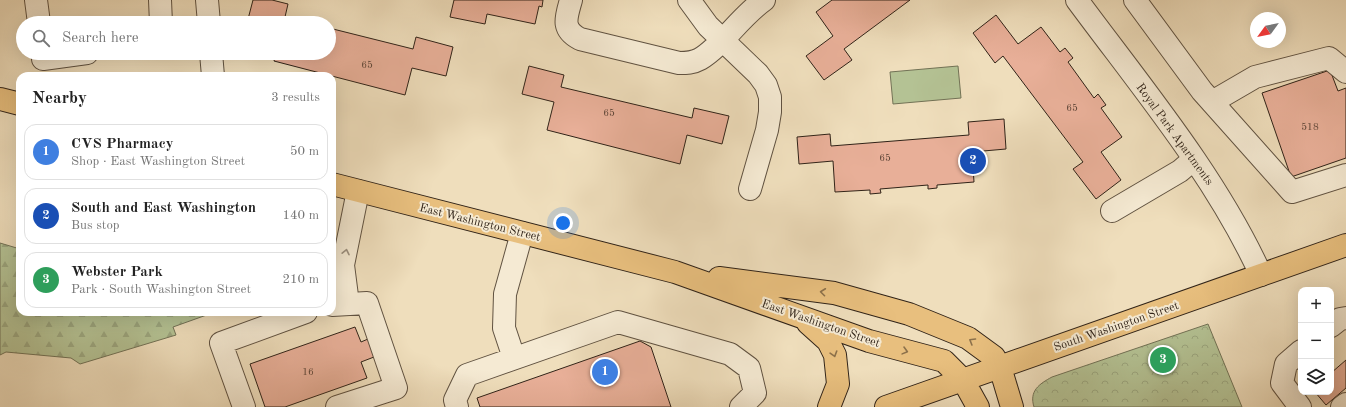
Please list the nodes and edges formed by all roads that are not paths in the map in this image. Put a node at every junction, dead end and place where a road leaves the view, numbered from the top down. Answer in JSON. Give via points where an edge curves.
{"nodes":[{"id":1,"x":36,"y":0,"type":"edge"},
{"id":2,"x":160,"y":0,"type":"edge"},
{"id":3,"x":207,"y":0,"type":"edge"},
{"id":4,"x":571,"y":0,"type":"edge"},
{"id":5,"x":689,"y":0,"type":"edge"},
{"id":6,"x":764,"y":0,"type":"edge"},
{"id":7,"x":1078,"y":0,"type":"edge"},
{"id":8,"x":1135,"y":0,"type":"edge"},
{"id":9,"x":38,"y":16,"type":"edge"},
{"id":10,"x":161,"y":16,"type":"edge"},
{"id":11,"x":208,"y":16,"type":"edge"},
{"id":12,"x":722,"y":39,"type":"junction"},
{"id":13,"x":56,"y":60,"type":"edge"},
{"id":14,"x":212,"y":60,"type":"edge"},
{"id":15,"x":42,"y":63,"type":"edge"},
{"id":16,"x":213,"y":72,"type":"edge"},
{"id":17,"x":1346,"y":72,"type":"edge"},
{"id":18,"x":0,"y":99,"type":"edge"},
{"id":19,"x":1212,"y":102,"type":"junction"},
{"id":20,"x":16,"y":103,"type":"edge"},
{"id":21,"x":1194,"y":160,"type":"junction"},
{"id":22,"x":1346,"y":175,"type":"edge"},
{"id":23,"x":336,"y":185,"type":"edge"},
{"id":24,"x":750,"y":189,"type":"dead end"},
{"id":25,"x":358,"y":190,"type":"junction"},
{"id":26,"x":1112,"y":211,"type":"dead end"},
{"id":27,"x":522,"y":232,"type":"junction"},
{"id":28,"x":1346,"y":245,"type":"edge"},
{"id":29,"x":675,"y":272,"type":"junction"},
{"id":30,"x":1261,"y":275,"type":"junction"},
{"id":31,"x":340,"y":305,"type":"edge"},
{"id":32,"x":295,"y":316,"type":"edge"},
{"id":33,"x":799,"y":316,"type":"junction"},
{"id":34,"x":1346,"y":318,"type":"edge"},
{"id":35,"x":1334,"y":324,"type":"edge"},
{"id":36,"x":1298,"y":354,"type":"edge"},
{"id":37,"x":514,"y":358,"type":"junction"},
{"id":38,"x":1000,"y":367,"type":"junction"},
{"id":39,"x":963,"y":380,"type":"junction"},
{"id":40,"x":1346,"y":404,"type":"edge"},
{"id":41,"x":244,"y":407,"type":"edge"},
{"id":42,"x":337,"y":407,"type":"edge"},
{"id":43,"x":457,"y":407,"type":"edge"},
{"id":44,"x":741,"y":407,"type":"edge"},
{"id":45,"x":829,"y":407,"type":"edge"},
{"id":46,"x":886,"y":407,"type":"edge"},
{"id":47,"x":978,"y":407,"type":"edge"},
{"id":48,"x":1012,"y":407,"type":"edge"},
{"id":49,"x":1300,"y":407,"type":"edge"},
{"id":50,"x":1342,"y":407,"type":"edge"}],
"edges":[{"from":1,"to":9,"type":"lane"},
{"from":2,"to":10,"type":"lane"},
{"from":3,"to":11,"type":"lane"},
{"from":4,"to":12,"type":"lane","via":[[566,25],[570,34],[580,39],[687,64],[699,60]]},
{"from":5,"to":12,"type":"lane","via":[[708,26]]},
{"from":6,"to":12,"type":"lane","via":[[751,9]]},
{"from":7,"to":21,"type":"lane","name":"Royal Park Apartments"},
{"from":8,"to":19,"type":"lane"},
{"from":12,"to":24,"type":"lane","via":[[758,74],[766,85],[770,97],[767,130]]},
{"from":13,"to":15,"type":"lane"},
{"from":14,"to":16,"type":"lane"},
{"from":17,"to":19,"type":"lane","via":[[1328,58],[1255,77]]},
{"from":18,"to":20,"type":"main road"},
{"from":19,"to":22,"type":"lane","via":[[1292,192]]},
{"from":21,"to":26,"type":"lane"},
{"from":21,"to":30,"type":"lane","name":"Royal Park Apartments","via":[[1239,229]]},
{"from":23,"to":25,"type":"main road","name":"East Washington Street"},
{"from":25,"to":27,"type":"main road","name":"East Washington Street"},
{"from":31,"to":25,"type":"lane","one_way":true,"via":[[343,265]]},
{"from":27,"to":29,"type":"main road","name":"East Washington Street"},
{"from":27,"to":37,"type":"lane","via":[[505,294],[504,328]]},
{"from":28,"to":30,"type":"main road","name":"South Washington Street"},
{"from":29,"to":33,"type":"main road","name":"East Washington Street"},
{"from":38,"to":29,"type":"main road","name":"East Washington Street","one_way":true,"via":[[994,357],[968,338],[909,314],[834,293]]},
{"from":30,"to":38,"type":"main road","name":"South Washington Street"},
{"from":31,"to":42,"type":"lane","via":[[367,303],[396,388]]},
{"from":32,"to":41,"type":"lane","via":[[221,343]]},
{"from":33,"to":39,"type":"main road","name":"East Washington Street","one_way":true,"via":[[869,341],[944,361]]},
{"from":33,"to":45,"type":"main road","one_way":true,"via":[[828,341],[835,355],[838,384]]},
{"from":34,"to":35,"type":"lane"},
{"from":36,"to":49,"type":"lane","via":[[1286,364],[1282,383]]},
{"from":37,"to":43,"type":"lane","via":[[467,375],[456,400]]},
{"from":37,"to":44,"type":"lane","via":[[618,322],[730,354],[750,368],[755,393]]},
{"from":38,"to":39,"type":"main road","name":"South Washington Street"},
{"from":38,"to":48,"type":"main road"},
{"from":39,"to":46,"type":"main road","name":"South Washington Street"},
{"from":39,"to":47,"type":"main road","name":"East Washington Street"},
{"from":40,"to":50,"type":"lane"}]}
